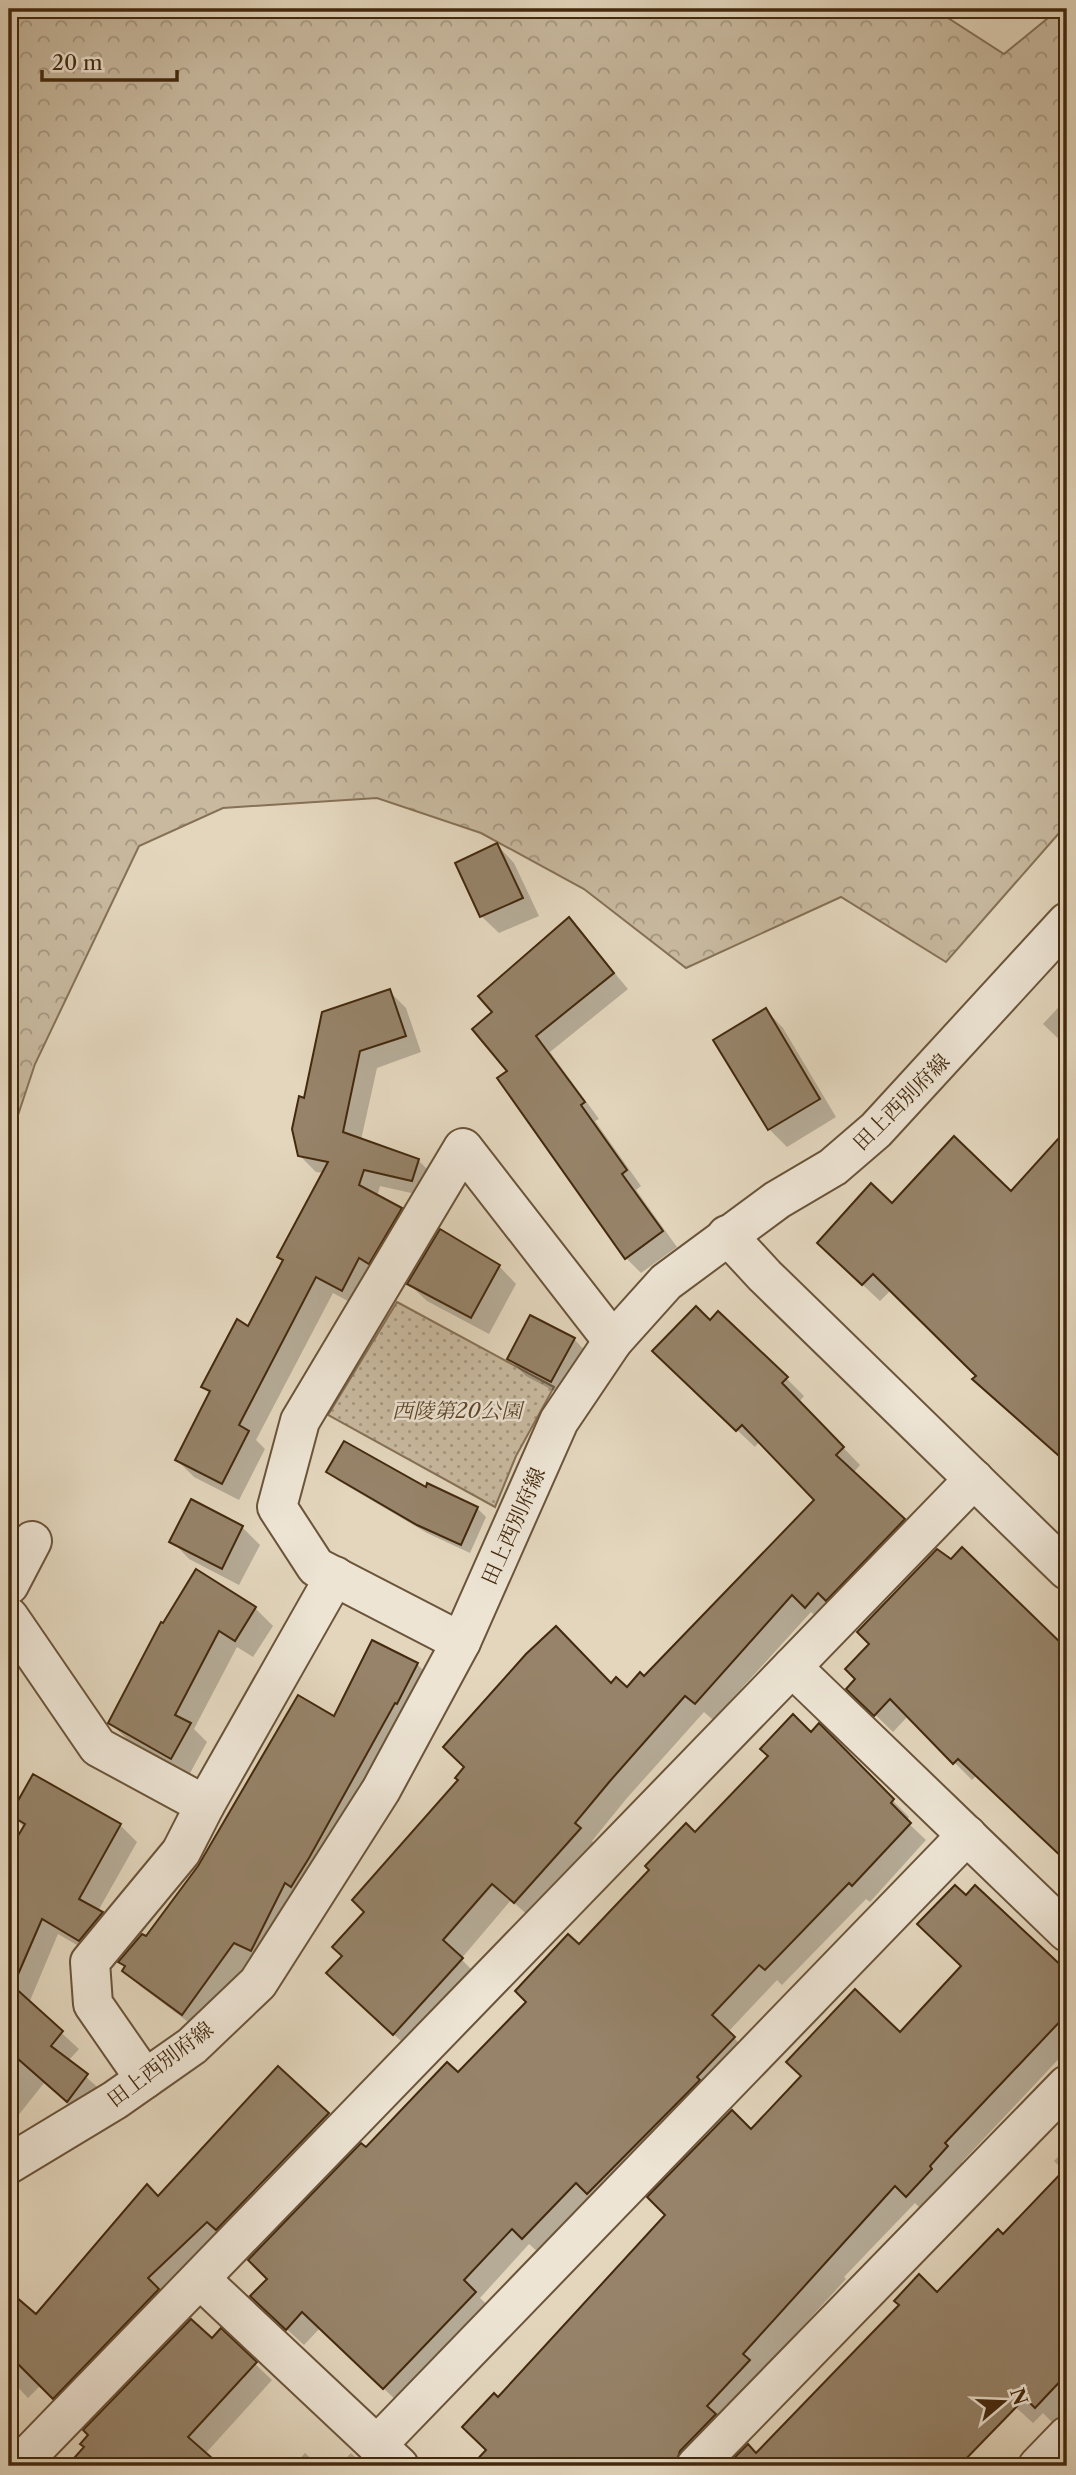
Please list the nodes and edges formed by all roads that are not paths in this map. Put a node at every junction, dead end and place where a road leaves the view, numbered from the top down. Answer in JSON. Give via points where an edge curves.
{"nodes":[{"id":1,"x":1067,"y":922,"type":"edge"},
{"id":2,"x":727,"y":1235,"type":"junction"},
{"id":3,"x":613,"y":1341,"type":"junction"},
{"id":4,"x":974,"y":1479,"type":"junction"},
{"id":5,"x":32,"y":1541,"type":"dead end"},
{"id":6,"x":1067,"y":1570,"type":"edge"},
{"id":7,"x":335,"y":1576,"type":"junction"},
{"id":8,"x":9,"y":1585,"type":"edge"},
{"id":9,"x":9,"y":1617,"type":"edge"},
{"id":10,"x":461,"y":1642,"type":"junction"},
{"id":11,"x":792,"y":1667,"type":"junction"},
{"id":12,"x":205,"y":1805,"type":"junction"},
{"id":13,"x":967,"y":1835,"type":"junction"},
{"id":14,"x":1067,"y":1932,"type":"edge"},
{"id":15,"x":145,"y":2079,"type":"junction"},
{"id":16,"x":1067,"y":2085,"type":"edge"},
{"id":17,"x":9,"y":2164,"type":"edge"},
{"id":18,"x":200,"y":2279,"type":"junction"},
{"id":19,"x":1067,"y":2436,"type":"edge"},
{"id":20,"x":388,"y":2456,"type":"edge"},
{"id":21,"x":22,"y":2458,"type":"edge"},
{"id":22,"x":695,"y":2466,"type":"edge"},
{"id":23,"x":1038,"y":2466,"type":"edge"}],
"edges":[{"from":1,"to":2,"type":"street","name":"田上西別府線","via":[[876,1130],[833,1167]]},
{"from":2,"to":3,"type":"street","name":"田上西別府線","via":[[666,1282]]},
{"from":2,"to":4,"type":"street"},
{"from":3,"to":7,"type":"street","via":[[463,1148],[300,1422],[277,1507],[316,1567]]},
{"from":3,"to":10,"type":"street","name":"田上西別府線","via":[[559,1421]]},
{"from":4,"to":6,"type":"street"},
{"from":4,"to":11,"type":"street"},
{"from":5,"to":8,"type":"street"},
{"from":7,"to":10,"type":"street"},
{"from":7,"to":12,"type":"street"},
{"from":9,"to":12,"type":"street","via":[[98,1747]]},
{"from":10,"to":15,"type":"street","name":"田上西別府線","via":[[381,1790],[258,1983],[192,2046]]},
{"from":11,"to":13,"type":"street"},
{"from":11,"to":18,"type":"street"},
{"from":12,"to":15,"type":"street","via":[[181,1852],[90,1962],[93,2004]]},
{"from":13,"to":14,"type":"street"},
{"from":13,"to":20,"type":"street"},
{"from":15,"to":17,"type":"street","name":"田上西別府線"},
{"from":16,"to":22,"type":"street"},
{"from":18,"to":20,"type":"street"},
{"from":18,"to":21,"type":"street"},
{"from":19,"to":23,"type":"street"}]}
